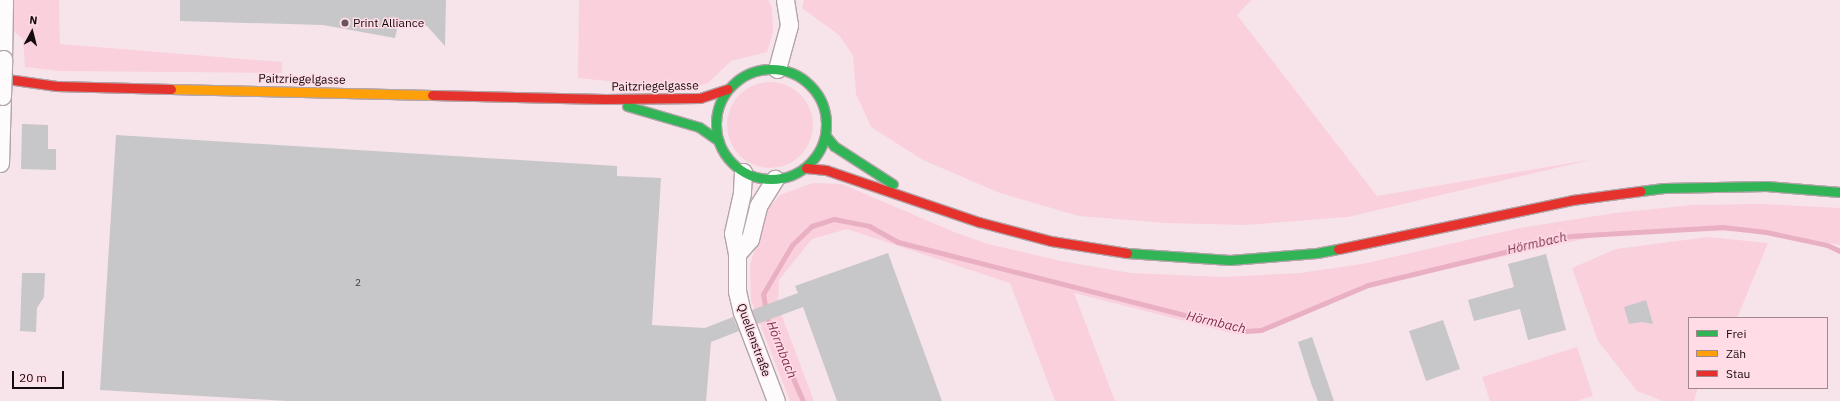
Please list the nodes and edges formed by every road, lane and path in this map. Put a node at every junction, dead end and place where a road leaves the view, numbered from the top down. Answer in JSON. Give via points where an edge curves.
{"nodes":[{"id":1,"x":4,"y":0,"type":"edge"},
{"id":2,"x":785,"y":0,"type":"edge"},
{"id":3,"x":777,"y":69,"type":"junction"},
{"id":4,"x":0,"y":78,"type":"edge"},
{"id":5,"x":728,"y":89,"type":"junction"},
{"id":6,"x":605,"y":99,"type":"junction"},
{"id":7,"x":826,"y":136,"type":"junction"},
{"id":8,"x":718,"y":141,"type":"junction"},
{"id":9,"x":0,"y":163,"type":"edge"},
{"id":10,"x":806,"y":168,"type":"junction"},
{"id":11,"x":743,"y":172,"type":"junction"},
{"id":12,"x":776,"y":179,"type":"junction"},
{"id":13,"x":1840,"y":192,"type":"edge"},
{"id":14,"x":915,"y":199,"type":"junction"},
{"id":15,"x":737,"y":254,"type":"junction"},
{"id":16,"x":776,"y":401,"type":"edge"}],
"edges":[{"from":1,"to":9,"type":"street","bridge":true},
{"from":2,"to":3,"type":"street","via":[[789,25]]},
{"from":3,"to":5,"type":"main road","via":[[750,73]]},
{"from":3,"to":7,"type":"main road","via":[[795,74],[810,84],[818,94],[827,117]]},
{"from":4,"to":6,"type":"main road","name":"Paitzriegelgasse","via":[[56,86]]},
{"from":5,"to":6,"type":"main road","name":"Paitzriegelgasse","via":[[700,98]]},
{"from":5,"to":8,"type":"main road","via":[[717,114]]},
{"from":6,"to":8,"type":"main road","name":"Paitzriegelgasse","via":[[698,127]]},
{"from":7,"to":10,"type":"main road","via":[[819,153]]},
{"from":7,"to":14,"type":"main road","via":[[834,146]]},
{"from":8,"to":11,"type":"main road","via":[[732,163]]},
{"from":10,"to":12,"type":"main road","via":[[792,176]]},
{"from":10,"to":14,"type":"main road","via":[[826,170]]},
{"from":11,"to":12,"type":"main road","via":[[758,178]]},
{"from":11,"to":15,"type":"street","name":"Quellenstraße","via":[[742,193],[733,233]]},
{"from":12,"to":15,"type":"street","via":[[758,206],[750,239]]},
{"from":13,"to":14,"type":"main road","via":[[1766,186],[1664,188],[1572,200],[1317,253],[1230,260],[1130,254],[1052,241],[979,222]]},
{"from":15,"to":16,"type":"street","name":"Quellenstraße","via":[[737,290],[742,312]]}]}
